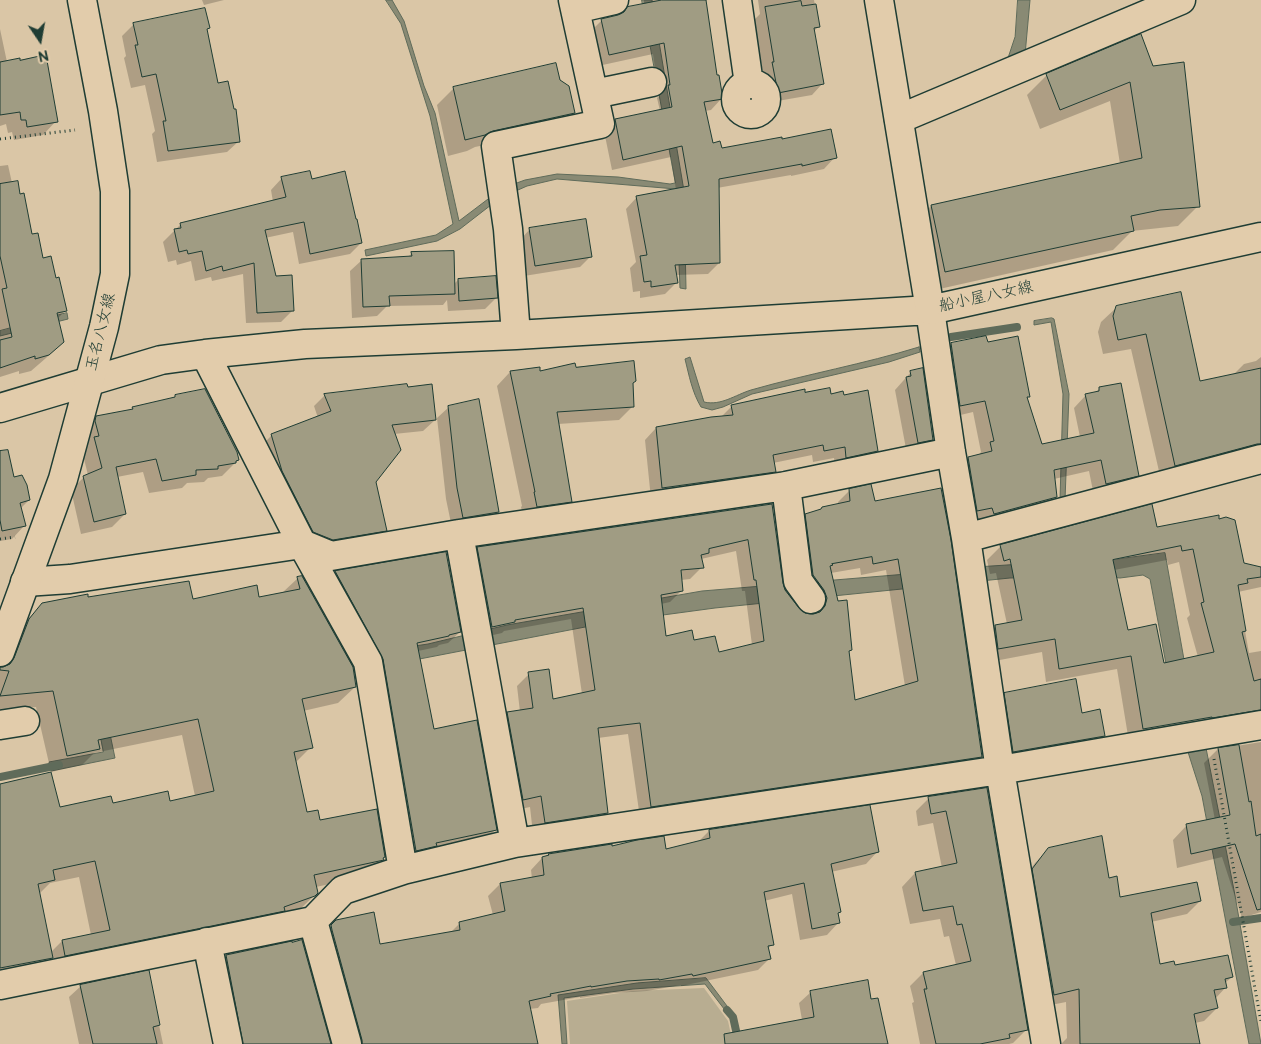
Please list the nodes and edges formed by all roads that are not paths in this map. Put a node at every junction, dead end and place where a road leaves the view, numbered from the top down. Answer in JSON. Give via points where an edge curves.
{"nodes":[{"id":1,"x":82,"y":0,"type":"edge"},
{"id":2,"x":614,"y":0,"type":"edge"},
{"id":3,"x":737,"y":0,"type":"edge"},
{"id":4,"x":879,"y":0,"type":"edge"},
{"id":5,"x":1181,"y":0,"type":"edge"},
{"id":6,"x":574,"y":4,"type":"edge"},
{"id":7,"x":652,"y":82,"type":"dead end"},
{"id":8,"x":749,"y":84,"type":"dead end"},
{"id":9,"x":594,"y":94,"type":"junction"},
{"id":10,"x":899,"y":119,"type":"junction"},
{"id":11,"x":1261,"y":237,"type":"edge"},
{"id":12,"x":930,"y":310,"type":"junction"},
{"id":13,"x":516,"y":335,"type":"junction"},
{"id":14,"x":205,"y":354,"type":"junction"},
{"id":15,"x":89,"y":382,"type":"junction"},
{"id":16,"x":0,"y":408,"type":"edge"},
{"id":17,"x":951,"y":452,"type":"junction"},
{"id":18,"x":1261,"y":459,"type":"edge"},
{"id":19,"x":786,"y":486,"type":"junction"},
{"id":20,"x":459,"y":534,"type":"junction"},
{"id":21,"x":966,"y":538,"type":"junction"},
{"id":22,"x":302,"y":544,"type":"junction"},
{"id":23,"x":25,"y":582,"type":"junction"},
{"id":24,"x":811,"y":599,"type":"dead end"},
{"id":25,"x":0,"y":652,"type":"edge"},
{"id":26,"x":1261,"y":725,"type":"edge"},
{"id":27,"x":1000,"y":770,"type":"junction"},
{"id":28,"x":515,"y":844,"type":"junction"},
{"id":29,"x":403,"y":870,"type":"junction"},
{"id":30,"x":313,"y":921,"type":"junction"},
{"id":31,"x":207,"y":942,"type":"junction"},
{"id":32,"x":0,"y":985,"type":"edge"},
{"id":33,"x":228,"y":1044,"type":"edge"},
{"id":34,"x":347,"y":1044,"type":"edge"},
{"id":35,"x":1046,"y":1044,"type":"edge"}],
"edges":[{"from":1,"to":15,"type":"street","name":"玉名八女線","via":[[115,191],[115,274]]},
{"from":2,"to":6,"type":"street"},
{"from":3,"to":8,"type":"street"},
{"from":4,"to":10,"type":"street","name":"船小屋八女線"},
{"from":5,"to":10,"type":"street"},
{"from":6,"to":9,"type":"street"},
{"from":7,"to":9,"type":"street"},
{"from":9,"to":13,"type":"street","via":[[600,124],[496,146],[508,229]]},
{"from":10,"to":12,"type":"street","name":"船小屋八女線"},
{"from":11,"to":12,"type":"street","name":"船小屋八女線"},
{"from":12,"to":13,"type":"street"},
{"from":12,"to":17,"type":"street"},
{"from":13,"to":14,"type":"street","via":[[305,344]]},
{"from":14,"to":15,"type":"street","via":[[161,360]]},
{"from":14,"to":22,"type":"street"},
{"from":15,"to":16,"type":"street"},
{"from":15,"to":23,"type":"street","name":"玉名八女線","via":[[63,479]]},
{"from":17,"to":19,"type":"street"},
{"from":17,"to":21,"type":"street"},
{"from":18,"to":21,"type":"street"},
{"from":19,"to":20,"type":"street"},
{"from":19,"to":24,"type":"street","via":[[798,582]]},
{"from":20,"to":22,"type":"street","via":[[331,556]]},
{"from":20,"to":28,"type":"street"},
{"from":21,"to":27,"type":"street"},
{"from":22,"to":23,"type":"street","via":[[70,579]]},
{"from":22,"to":29,"type":"street","via":[[368,662]]},
{"from":23,"to":25,"type":"street","name":"玉名八女線"},
{"from":26,"to":27,"type":"street"},
{"from":27,"to":28,"type":"street"},
{"from":27,"to":35,"type":"street"},
{"from":28,"to":29,"type":"street"},
{"from":29,"to":30,"type":"street","via":[[344,890]]},
{"from":30,"to":31,"type":"street"},
{"from":30,"to":34,"type":"street"},
{"from":31,"to":32,"type":"street"},
{"from":31,"to":33,"type":"street"}]}
